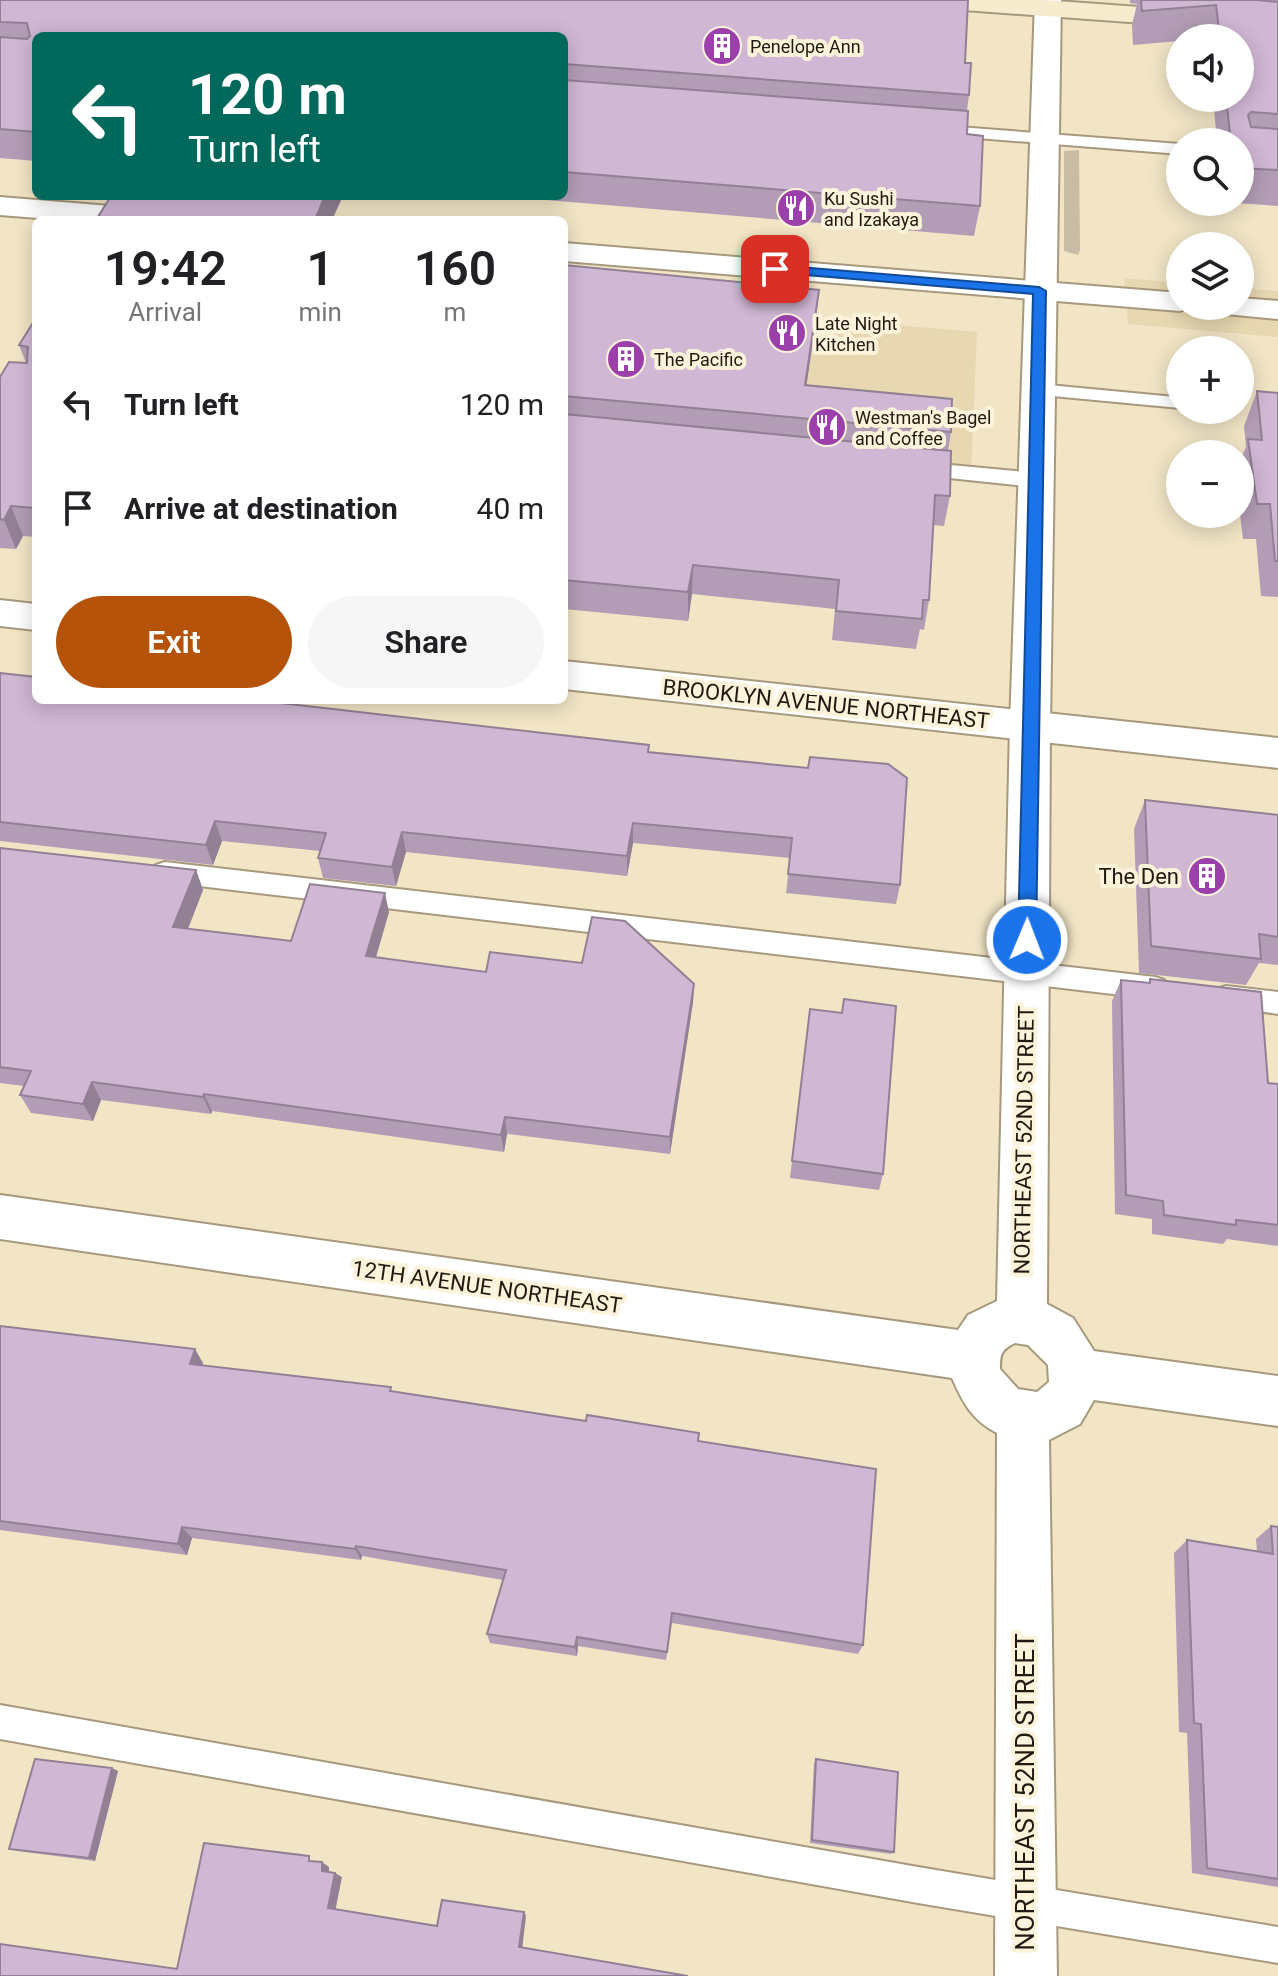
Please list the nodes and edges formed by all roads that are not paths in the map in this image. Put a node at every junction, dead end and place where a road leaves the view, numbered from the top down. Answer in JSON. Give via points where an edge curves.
{"nodes":[{"id":1,"x":936,"y":0,"type":"edge"},
{"id":2,"x":1048,"y":4,"type":"edge"},
{"id":3,"x":1278,"y":25,"type":"edge"},
{"id":4,"x":913,"y":129,"type":"edge"},
{"id":5,"x":1044,"y":139,"type":"junction"},
{"id":6,"x":1166,"y":148,"type":"edge"},
{"id":7,"x":0,"y":206,"type":"edge"},
{"id":8,"x":81,"y":216,"type":"edge"},
{"id":9,"x":568,"y":252,"type":"edge"},
{"id":10,"x":1039,"y":291,"type":"junction"},
{"id":11,"x":1166,"y":301,"type":"edge"},
{"id":12,"x":1254,"y":308,"type":"edge"},
{"id":13,"x":1278,"y":310,"type":"edge"},
{"id":14,"x":1038,"y":390,"type":"junction"},
{"id":15,"x":1166,"y":402,"type":"edge"},
{"id":16,"x":894,"y":467,"type":"edge"},
{"id":17,"x":1036,"y":480,"type":"junction"},
{"id":18,"x":0,"y":613,"type":"edge"},
{"id":19,"x":32,"y":617,"type":"edge"},
{"id":20,"x":568,"y":675,"type":"edge"},
{"id":21,"x":1030,"y":726,"type":"junction"},
{"id":22,"x":1278,"y":753,"type":"edge"},
{"id":23,"x":143,"y":869,"type":"edge"},
{"id":24,"x":1027,"y":972,"type":"junction"},
{"id":25,"x":1278,"y":1003,"type":"edge"},
{"id":26,"x":0,"y":1217,"type":"edge"},
{"id":27,"x":1022,"y":1320,"type":"junction"},
{"id":28,"x":974,"y":1357,"type":"junction"},
{"id":29,"x":1075,"y":1373,"type":"junction"},
{"id":30,"x":1278,"y":1401,"type":"edge"},
{"id":31,"x":1023,"y":1416,"type":"junction"},
{"id":32,"x":0,"y":1722,"type":"edge"},
{"id":33,"x":1026,"y":1903,"type":"junction"},
{"id":34,"x":1278,"y":1945,"type":"edge"},
{"id":35,"x":1026,"y":1976,"type":"edge"}],
"edges":[{"from":1,"to":2,"type":"main road"},
{"from":2,"to":3,"type":"main road"},
{"from":2,"to":5,"type":"street","name":"NORTHEAST 52ND STREET"},
{"from":4,"to":5,"type":"lane"},
{"from":5,"to":6,"type":"lane"},
{"from":5,"to":10,"type":"street","name":"NORTHEAST 52ND STREET"},
{"from":7,"to":8,"type":"street"},
{"from":9,"to":10,"type":"street"},
{"from":10,"to":11,"type":"street"},
{"from":10,"to":14,"type":"street","name":"NORTHEAST 52ND STREET"},
{"from":12,"to":13,"type":"street"},
{"from":14,"to":15,"type":"lane"},
{"from":14,"to":17,"type":"street","name":"NORTHEAST 52ND STREET"},
{"from":16,"to":17,"type":"lane"},
{"from":17,"to":21,"type":"street","name":"NORTHEAST 52ND STREET"},
{"from":18,"to":19,"type":"street"},
{"from":20,"to":21,"type":"street","name":"BROOKLYN AVENUE NORTHEAST"},
{"from":21,"to":22,"type":"street","name":"BROOKLYN AVENUE NORTHEAST"},
{"from":21,"to":24,"type":"street","name":"NORTHEAST 52ND STREET"},
{"from":23,"to":24,"type":"lane"},
{"from":24,"to":25,"type":"lane"},
{"from":24,"to":27,"type":"street","name":"NORTHEAST 52ND STREET"},
{"from":26,"to":28,"type":"street","name":"12TH AVENUE NORTHEAST"},
{"from":27,"to":28,"type":"street","via":[[996,1324],[983,1334]]},
{"from":27,"to":29,"type":"street","via":[[1046,1327],[1060,1339]]},
{"from":28,"to":31,"type":"street","via":[[977,1381],[986,1397],[998,1408]]},
{"from":29,"to":30,"type":"street"},
{"from":29,"to":31,"type":"street","via":[[1060,1408]]},
{"from":31,"to":33,"type":"street","name":"NORTHEAST 52ND STREET"},
{"from":32,"to":33,"type":"lane"},
{"from":33,"to":34,"type":"lane"},
{"from":33,"to":35,"type":"street","name":"NORTHEAST 52ND STREET"}]}
